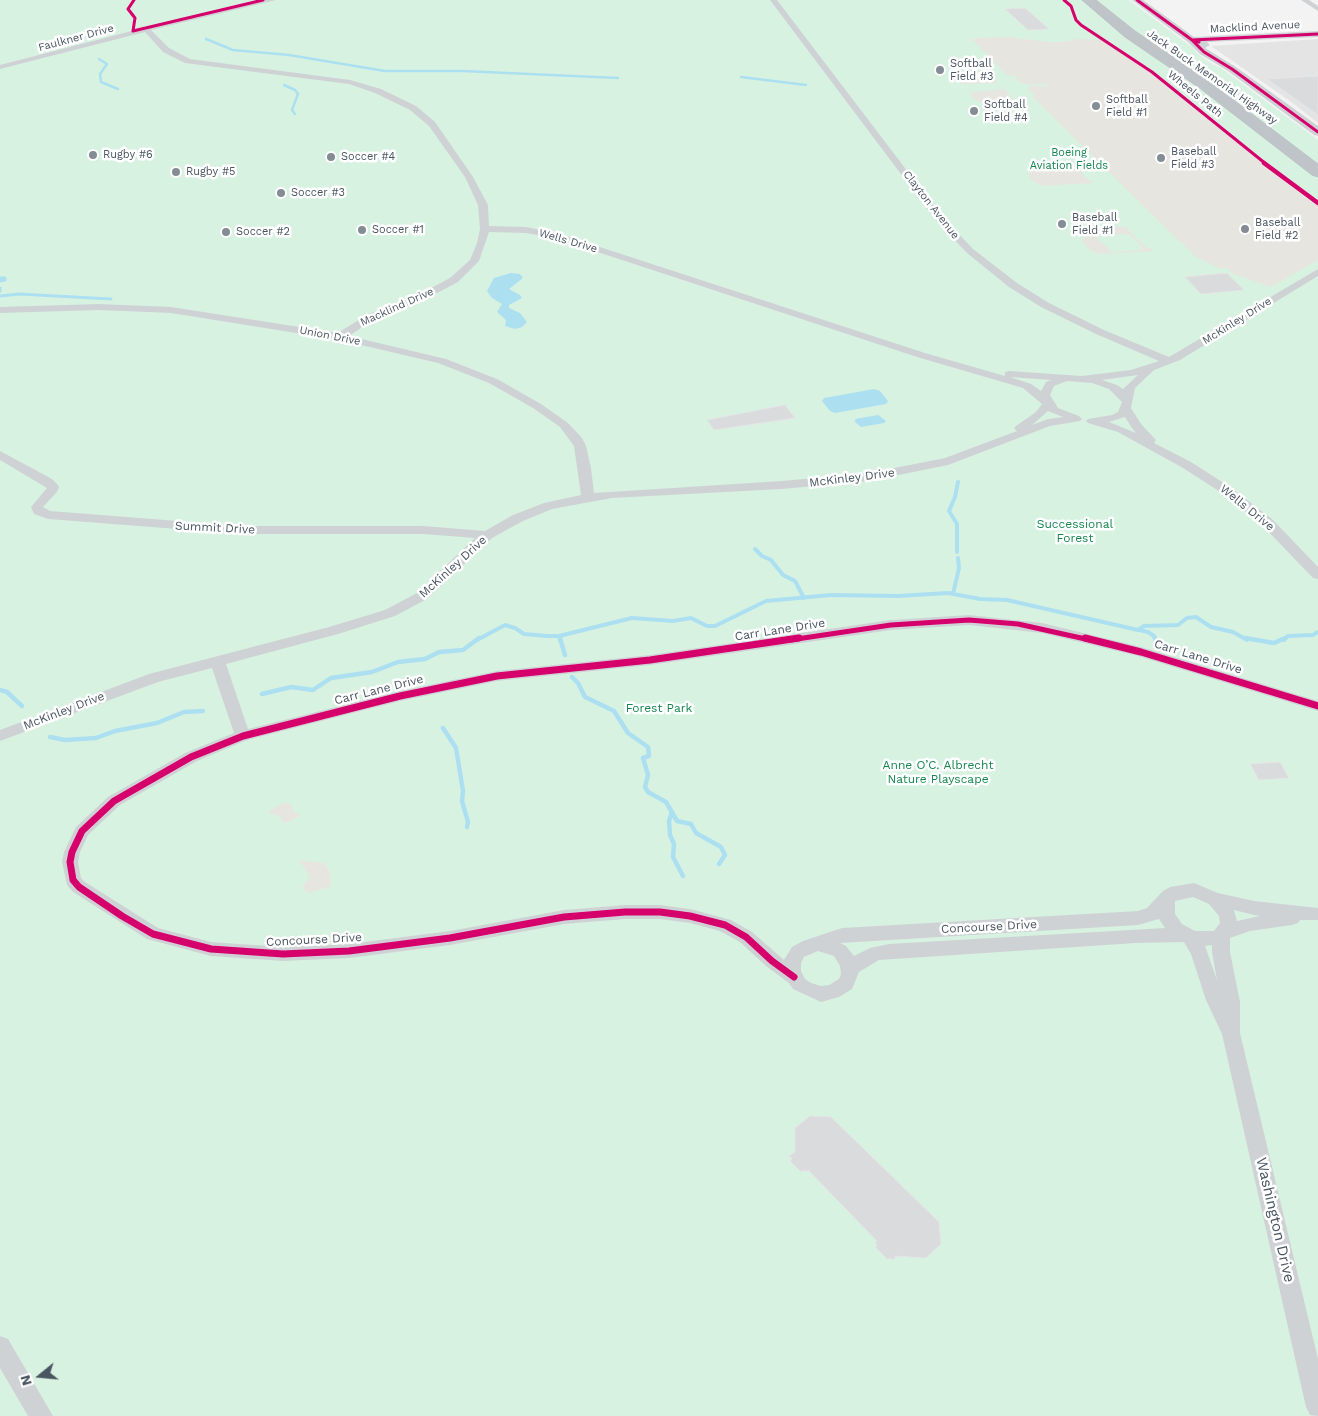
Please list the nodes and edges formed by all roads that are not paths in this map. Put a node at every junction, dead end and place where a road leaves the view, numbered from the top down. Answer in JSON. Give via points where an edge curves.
{"nodes":[{"id":1,"x":273,"y":0,"type":"edge"},
{"id":2,"x":773,"y":0,"type":"edge"},
{"id":3,"x":1088,"y":0,"type":"edge"},
{"id":4,"x":1107,"y":0,"type":"edge"},
{"id":5,"x":1137,"y":0,"type":"edge"},
{"id":6,"x":1304,"y":0,"type":"edge"},
{"id":7,"x":1318,"y":9,"type":"edge"},
{"id":8,"x":146,"y":30,"type":"junction"},
{"id":9,"x":1318,"y":34,"type":"edge"},
{"id":10,"x":1192,"y":40,"type":"junction"},
{"id":11,"x":0,"y":67,"type":"edge"},
{"id":12,"x":1260,"y":110,"type":"dead end"},
{"id":13,"x":1318,"y":132,"type":"edge"},
{"id":14,"x":1318,"y":172,"type":"edge"},
{"id":15,"x":485,"y":229,"type":"junction"},
{"id":16,"x":1318,"y":272,"type":"edge"},
{"id":17,"x":0,"y":310,"type":"edge"},
{"id":18,"x":340,"y":337,"type":"junction"},
{"id":19,"x":1169,"y":361,"type":"junction"},
{"id":20,"x":1154,"y":367,"type":"junction"},
{"id":21,"x":973,"y":369,"type":"junction"},
{"id":22,"x":1080,"y":378,"type":"junction"},
{"id":23,"x":1046,"y":401,"type":"junction"},
{"id":24,"x":1126,"y":404,"type":"junction"},
{"id":25,"x":1076,"y":419,"type":"junction"},
{"id":26,"x":1092,"y":421,"type":"junction"},
{"id":27,"x":1005,"y":439,"type":"junction"},
{"id":28,"x":1166,"y":454,"type":"junction"},
{"id":29,"x":0,"y":455,"type":"edge"},
{"id":30,"x":588,"y":497,"type":"junction"},
{"id":31,"x":487,"y":536,"type":"junction"},
{"id":32,"x":1318,"y":574,"type":"edge"},
{"id":33,"x":217,"y":660,"type":"junction"},
{"id":34,"x":1318,"y":706,"type":"edge"},
{"id":35,"x":0,"y":736,"type":"edge"},
{"id":36,"x":243,"y":736,"type":"junction"},
{"id":37,"x":1215,"y":899,"type":"junction"},
{"id":38,"x":1165,"y":902,"type":"junction"},
{"id":39,"x":1316,"y":914,"type":"edge"},
{"id":40,"x":1222,"y":934,"type":"junction"},
{"id":41,"x":1189,"y":936,"type":"junction"},
{"id":42,"x":809,"y":946,"type":"junction"},
{"id":43,"x":850,"y":969,"type":"junction"},
{"id":44,"x":794,"y":978,"type":"junction"},
{"id":45,"x":1230,"y":1034,"type":"junction"},
{"id":46,"x":0,"y":1348,"type":"edge"},
{"id":47,"x":1318,"y":1407,"type":"edge"},
{"id":48,"x":41,"y":1416,"type":"edge"}],
"edges":[{"from":1,"to":8,"type":"street","name":"Faulkner Drive"},
{"from":2,"to":19,"type":"street","name":"Clayton Avenue","via":[[942,223],[970,252],[1045,306]]},
{"from":3,"to":14,"type":"highway","name":"Jack Buck Memorial Highway"},
{"from":4,"to":12,"type":"highway","name":"Jack Buck Memorial Highway"},
{"from":5,"to":10,"type":"street"},
{"from":6,"to":7,"type":"street"},
{"from":8,"to":11,"type":"street","name":"Faulkner Drive"},
{"from":8,"to":15,"type":"street","via":[[166,50],[188,61],[350,82],[378,91],[412,108],[432,124],[469,177],[483,204]]},
{"from":9,"to":10,"type":"street","name":"Macklind Avenue"},
{"from":10,"to":13,"type":"street","via":[[1205,45],[1232,69]]},
{"from":15,"to":18,"type":"street","name":"Macklind Drive","via":[[480,252],[454,280],[416,300],[372,316]]},
{"from":15,"to":21,"type":"street","name":"Wells Drive","via":[[526,230],[557,236]]},
{"from":16,"to":19,"type":"street","name":"McKinley Drive"},
{"from":17,"to":18,"type":"street","name":"Union Drive","via":[[99,307],[171,310]]},
{"from":18,"to":30,"type":"street","name":"Union Drive","via":[[466,369],[537,406],[576,438],[583,458]]},
{"from":19,"to":20,"type":"street","name":"McKinley Drive"},
{"from":20,"to":22,"type":"street","name":"McKinley Drive","via":[[1121,375]]},
{"from":20,"to":24,"type":"street","name":"McKinley Drive","via":[[1134,382]]},
{"from":21,"to":22,"type":"street","name":"Wells Drive"},
{"from":21,"to":23,"type":"street","name":"Wells Drive","via":[[1028,386]]},
{"from":22,"to":23,"type":"street","name":"McKinley Drive","via":[[1050,384],[1044,391]]},
{"from":22,"to":24,"type":"street","name":"Wells Drive","via":[[1113,387],[1121,393]]},
{"from":23,"to":25,"type":"street","name":"Wells Drive","via":[[1054,410]]},
{"from":23,"to":27,"type":"street","name":"McKinley Drive","via":[[1040,414]]},
{"from":24,"to":26,"type":"street","via":[[1114,418]]},
{"from":24,"to":28,"type":"street","name":"Wells Drive","via":[[1140,431]]},
{"from":25,"to":26,"type":"street"},
{"from":25,"to":27,"type":"street","name":"McKinley Drive","via":[[1048,423]]},
{"from":26,"to":28,"type":"street","name":"Wells Drive","via":[[1122,430]]},
{"from":27,"to":30,"type":"street","name":"McKinley Drive","via":[[948,461],[869,477]]},
{"from":28,"to":32,"type":"street","name":"Wells Drive","via":[[1249,506]]},
{"from":29,"to":31,"type":"street","name":"Summit Drive","via":[[53,487],[37,507],[38,511],[48,515],[242,530],[423,530]]},
{"from":30,"to":31,"type":"street","name":"McKinley Drive","via":[[534,511]]},
{"from":31,"to":33,"type":"street","name":"McKinley Drive","via":[[468,550],[434,587],[390,613]]},
{"from":33,"to":35,"type":"street","name":"McKinley Drive","via":[[154,678]]},
{"from":33,"to":36,"type":"street"},
{"from":34,"to":36,"type":"street","name":"Carr Lane Drive","via":[[1181,663],[1069,634],[1018,624],[950,620],[891,625],[650,660],[496,676],[425,690]]},
{"from":36,"to":44,"type":"street","name":"Concourse Drive","via":[[168,769],[102,811],[82,831],[72,852],[70,871],[79,887],[153,934],[211,949],[259,954],[313,954],[392,946],[584,915],[674,913],[708,920],[737,931]]},
{"from":37,"to":38,"type":"street","via":[[1202,892],[1182,891],[1172,894]]},
{"from":37,"to":39,"type":"street","via":[[1254,908]]},
{"from":37,"to":40,"type":"street","via":[[1229,918]]},
{"from":38,"to":41,"type":"street","via":[[1168,920],[1176,930]]},
{"from":38,"to":42,"type":"street","name":"Concourse Drive","via":[[1153,914],[1138,918],[842,935]]},
{"from":39,"to":40,"type":"street","via":[[1250,924]]},
{"from":40,"to":41,"type":"street","via":[[1207,940]]},
{"from":40,"to":45,"type":"street","name":"Washington Drive","via":[[1221,952],[1231,1002]]},
{"from":41,"to":43,"type":"street","name":"Concourse Drive","via":[[1136,936],[889,951],[876,953]]},
{"from":41,"to":45,"type":"street","name":"Washington Drive","via":[[1200,954]]},
{"from":42,"to":43,"type":"street","via":[[825,945],[840,951]]},
{"from":42,"to":44,"type":"street","via":[[794,957],[791,968]]},
{"from":43,"to":44,"type":"street","via":[[846,984],[827,994],[812,992]]},
{"from":45,"to":47,"type":"street","name":"Washington Drive"},
{"from":46,"to":48,"type":"street"}]}
